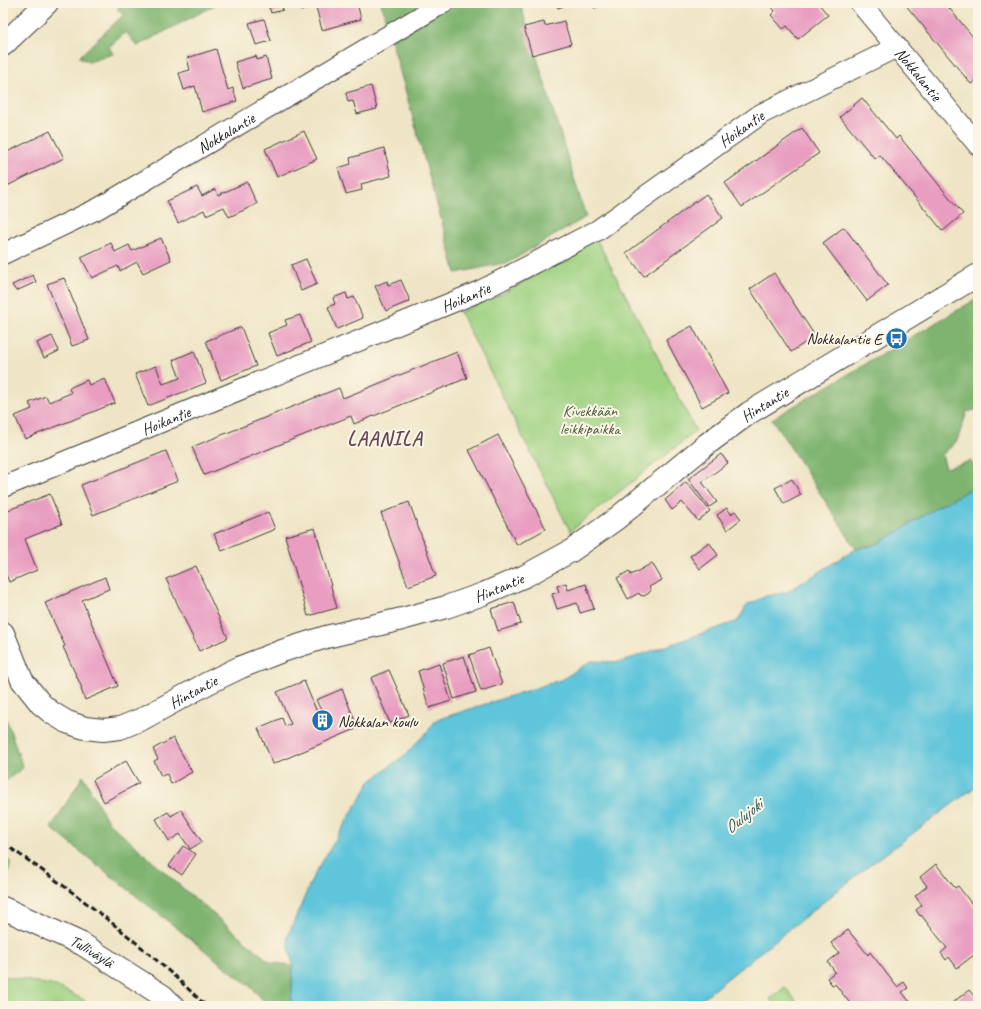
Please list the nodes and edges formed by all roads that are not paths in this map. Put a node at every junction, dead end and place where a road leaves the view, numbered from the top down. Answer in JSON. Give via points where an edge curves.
{"nodes":[{"id":1,"x":47,"y":3,"type":"edge"},
{"id":2,"x":443,"y":3,"type":"edge"},
{"id":3,"x":860,"y":3,"type":"edge"},
{"id":4,"x":3,"y":45,"type":"edge"},
{"id":5,"x":897,"y":47,"type":"junction"},
{"id":6,"x":978,"y":145,"type":"edge"},
{"id":7,"x":3,"y":254,"type":"edge"},
{"id":8,"x":978,"y":275,"type":"edge"},
{"id":9,"x":3,"y":487,"type":"edge"},
{"id":10,"x":3,"y":633,"type":"edge"},
{"id":11,"x":3,"y":908,"type":"edge"},
{"id":12,"x":173,"y":1006,"type":"edge"}],
"edges":[{"from":1,"to":4,"type":"main road"},
{"from":2,"to":7,"type":"street","name":"Nokkalantie","via":[[99,208]]},
{"from":3,"to":5,"type":"street","name":"Nokkalantie"},
{"from":5,"to":6,"type":"street","name":"Nokkalantie"},
{"from":5,"to":9,"type":"street","name":"Hoikantie","via":[[761,114],[598,230],[480,291]]},
{"from":8,"to":10,"type":"main road","name":"Hintantie","via":[[749,413],[706,444],[616,519],[571,550],[525,576],[446,607],[282,650],[234,670],[120,728],[85,728],[52,713],[41,704],[22,680]]},
{"from":11,"to":12,"type":"main road","name":"Tulliväylä","via":[[82,944],[163,996]]}]}
